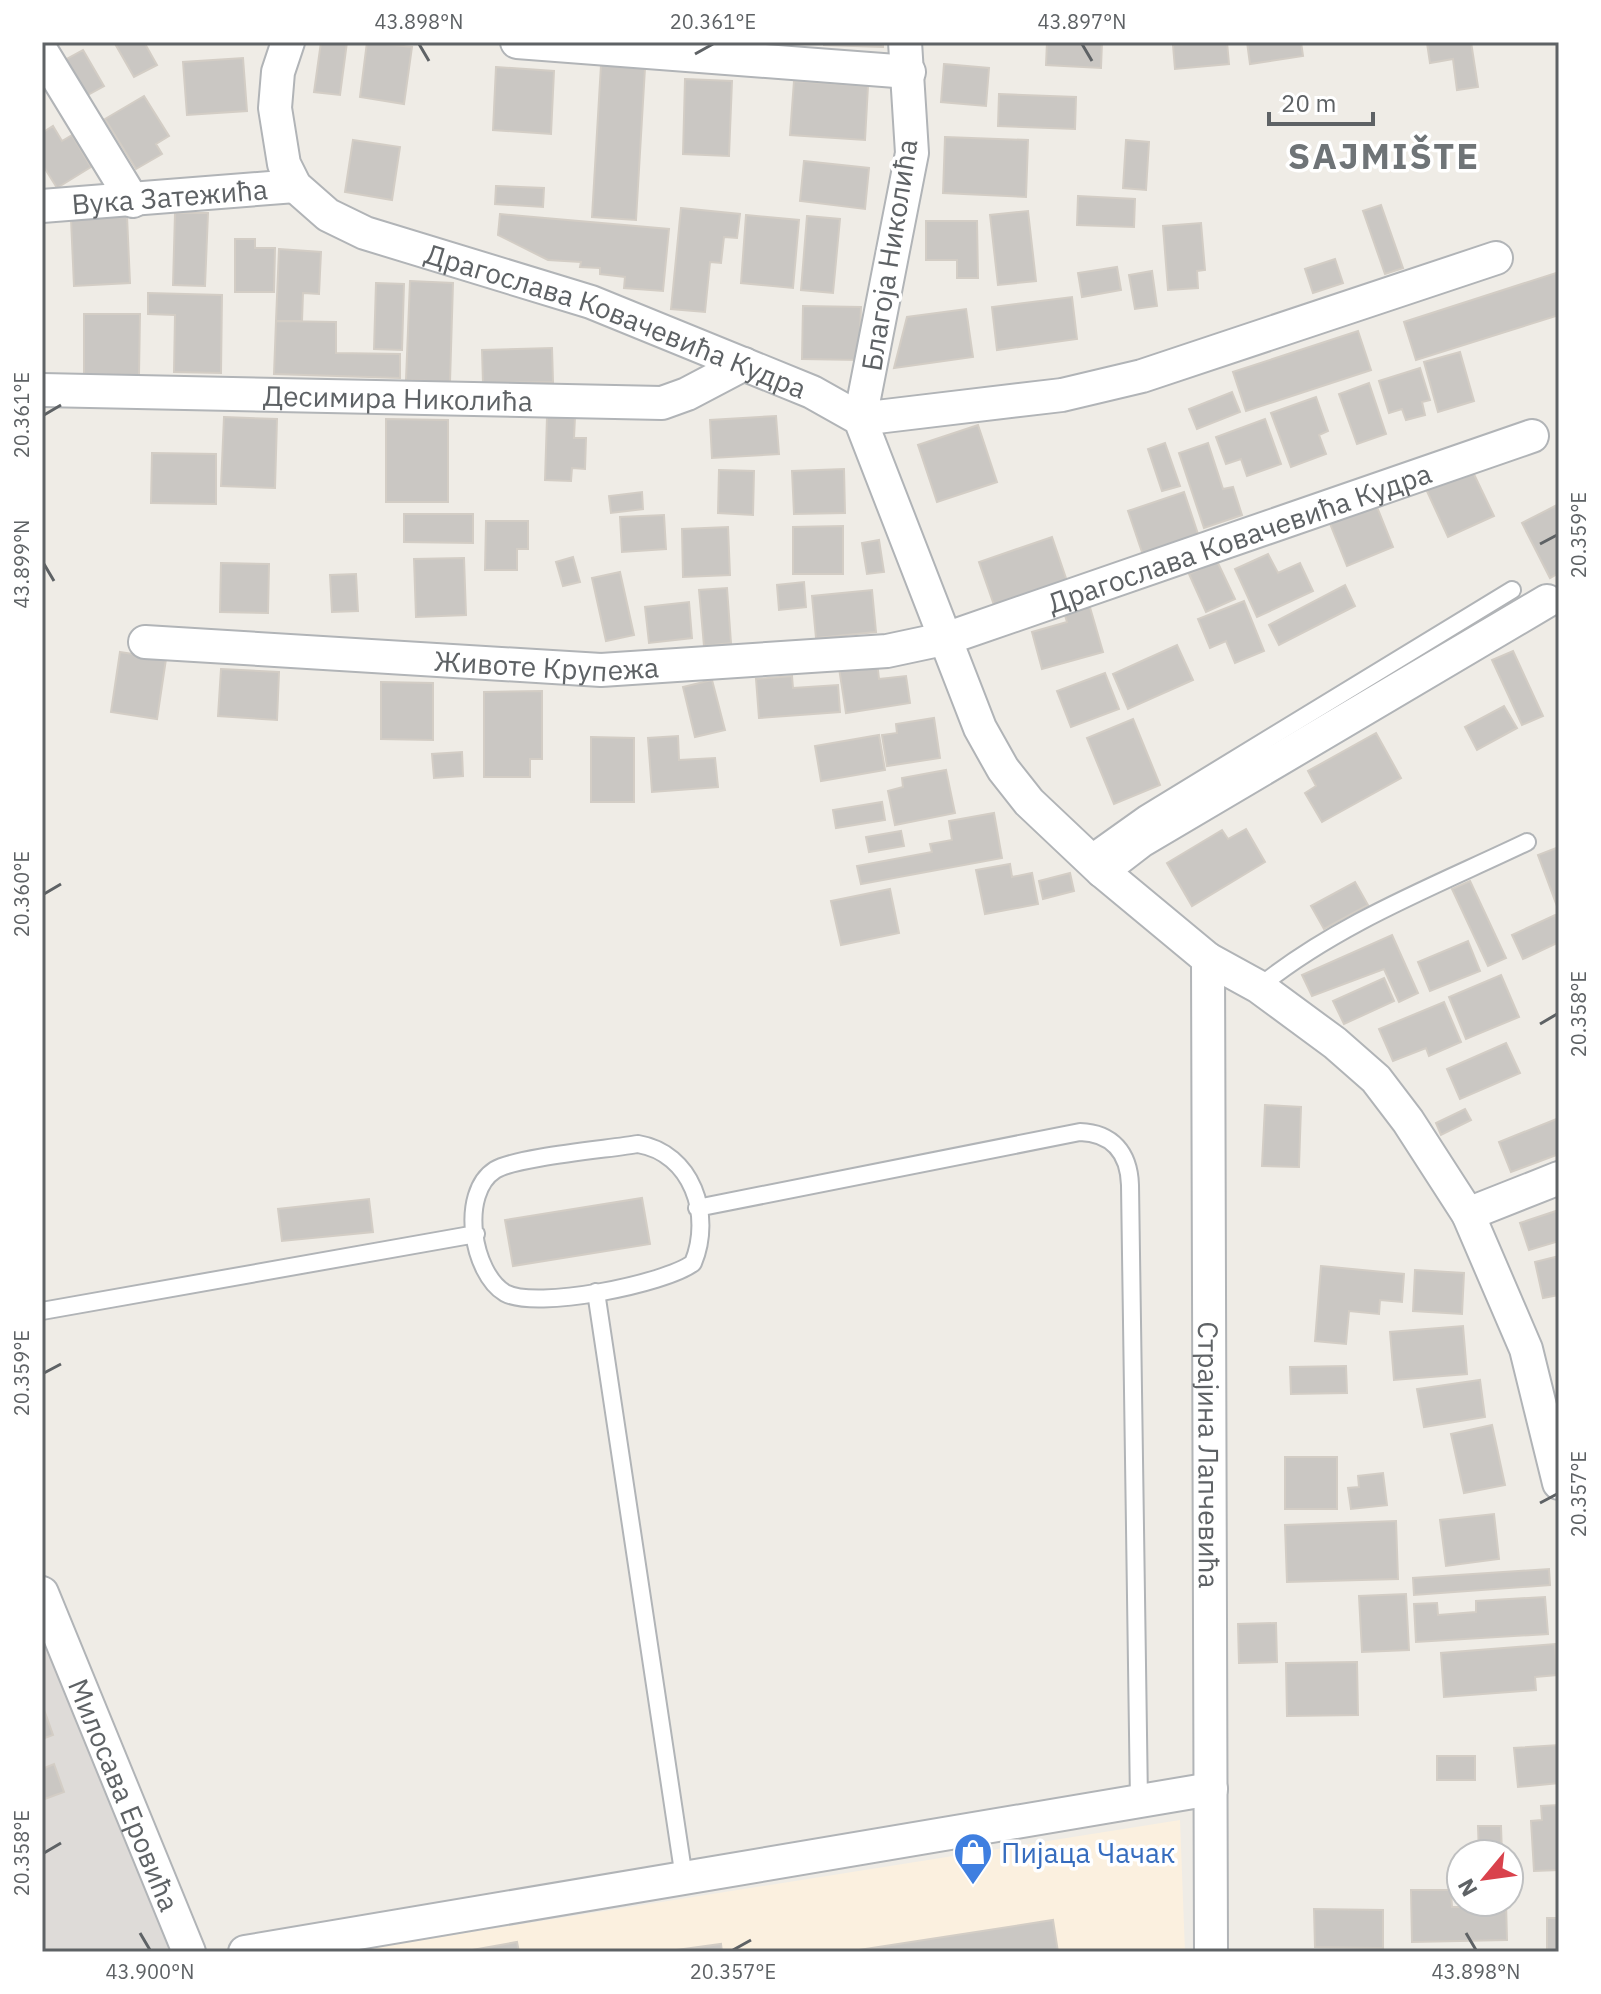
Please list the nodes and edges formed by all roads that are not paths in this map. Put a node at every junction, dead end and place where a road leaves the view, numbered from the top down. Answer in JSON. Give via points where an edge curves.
{"nodes":[{"id":1,"x":288,"y":42,"type":"edge"},
{"id":2,"x":517,"y":42,"type":"edge"},
{"id":3,"x":42,"y":52,"type":"edge"},
{"id":4,"x":907,"y":57,"type":"edge"},
{"id":5,"x":295,"y":186,"type":"junction"},
{"id":6,"x":133,"y":201,"type":"junction"},
{"id":7,"x":42,"y":206,"type":"edge"},
{"id":8,"x":1496,"y":258,"type":"dead end"},
{"id":9,"x":744,"y":364,"type":"junction"},
{"id":10,"x":42,"y":390,"type":"edge"},
{"id":11,"x":860,"y":419,"type":"junction"},
{"id":12,"x":1532,"y":436,"type":"dead end"},
{"id":13,"x":1512,"y":590,"type":"dead end"},
{"id":14,"x":1547,"y":601,"type":"dead end"},
{"id":15,"x":948,"y":638,"type":"junction"},
{"id":16,"x":145,"y":642,"type":"dead end"},
{"id":17,"x":1527,"y":842,"type":"dead end"},
{"id":18,"x":1094,"y":864,"type":"junction"},
{"id":19,"x":1208,"y":959,"type":"junction"},
{"id":20,"x":1259,"y":987,"type":"junction"},
{"id":21,"x":1559,"y":1178,"type":"edge"},
{"id":22,"x":697,"y":1208,"type":"junction"},
{"id":23,"x":1468,"y":1214,"type":"junction"},
{"id":24,"x":476,"y":1234,"type":"junction"},
{"id":25,"x":596,"y":1292,"type":"junction"},
{"id":26,"x":42,"y":1311,"type":"edge"},
{"id":27,"x":1559,"y":1483,"type":"edge"},
{"id":28,"x":42,"y":1593,"type":"edge"},
{"id":29,"x":1211,"y":1789,"type":"junction"},
{"id":30,"x":1139,"y":1802,"type":"junction"},
{"id":31,"x":684,"y":1878,"type":"junction"},
{"id":32,"x":189,"y":1952,"type":"edge"},
{"id":33,"x":245,"y":1952,"type":"edge"},
{"id":34,"x":1211,"y":1952,"type":"edge"}],
"edges":[{"from":1,"to":5,"type":"street","name":"Драгослава Ковачевића Кудра","via":[[278,72],[275,108],[284,164]]},
{"from":2,"to":4,"type":"street"},
{"from":3,"to":6,"type":"street"},
{"from":4,"to":11,"type":"street","name":"Благоја Николића","via":[[912,153]]},
{"from":5,"to":6,"type":"street","name":"Вука Затежића"},
{"from":5,"to":9,"type":"street","name":"Драгослава Ковачевића Кудра","via":[[328,215],[365,233],[591,302]]},
{"from":6,"to":7,"type":"street","name":"Вука Затежића"},
{"from":8,"to":11,"type":"street","via":[[1142,376],[1062,395]]},
{"from":9,"to":10,"type":"street","name":"Десимира Николића","via":[[662,403]]},
{"from":9,"to":11,"type":"street","name":"Драгослава Ковачевића Кудра"},
{"from":11,"to":15,"type":"street"},
{"from":12,"to":15,"type":"street","name":"Драгослава Ковачевића Кудра"},
{"from":13,"to":18,"type":"lane","via":[[1145,814]]},
{"from":14,"to":18,"type":"street"},
{"from":15,"to":16,"type":"street","name":"Животе Крупежа","via":[[887,651],[601,670]]},
{"from":15,"to":18,"type":"street","via":[[980,728],[1003,769],[1029,802]]},
{"from":17,"to":20,"type":"lane","via":[[1336,933],[1300,953]]},
{"from":18,"to":19,"type":"street"},
{"from":19,"to":20,"type":"street"},
{"from":19,"to":29,"type":"street","name":"Страјина Лапчевића"},
{"from":20,"to":23,"type":"street","via":[[1376,1079]]},
{"from":21,"to":23,"type":"street"},
{"from":22,"to":24,"type":"lane","via":[[691,1178],[678,1162],[655,1147],[638,1144],[496,1169],[474,1196]]},
{"from":22,"to":25,"type":"lane","via":[[702,1233],[693,1263],[669,1278]]},
{"from":22,"to":30,"type":"lane","via":[[1080,1132],[1105,1136],[1125,1156],[1130,1185]]},
{"from":23,"to":27,"type":"street","via":[[1526,1349]]},
{"from":24,"to":25,"type":"lane","via":[[485,1273],[507,1294],[532,1300]]},
{"from":24,"to":26,"type":"lane"},
{"from":25,"to":31,"type":"lane"},
{"from":28,"to":32,"type":"street","name":"Милосава Еровића"},
{"from":29,"to":30,"type":"street"},
{"from":29,"to":34,"type":"street","name":"Страјина Лапчевића"},
{"from":30,"to":31,"type":"street"},
{"from":31,"to":33,"type":"street"}]}
